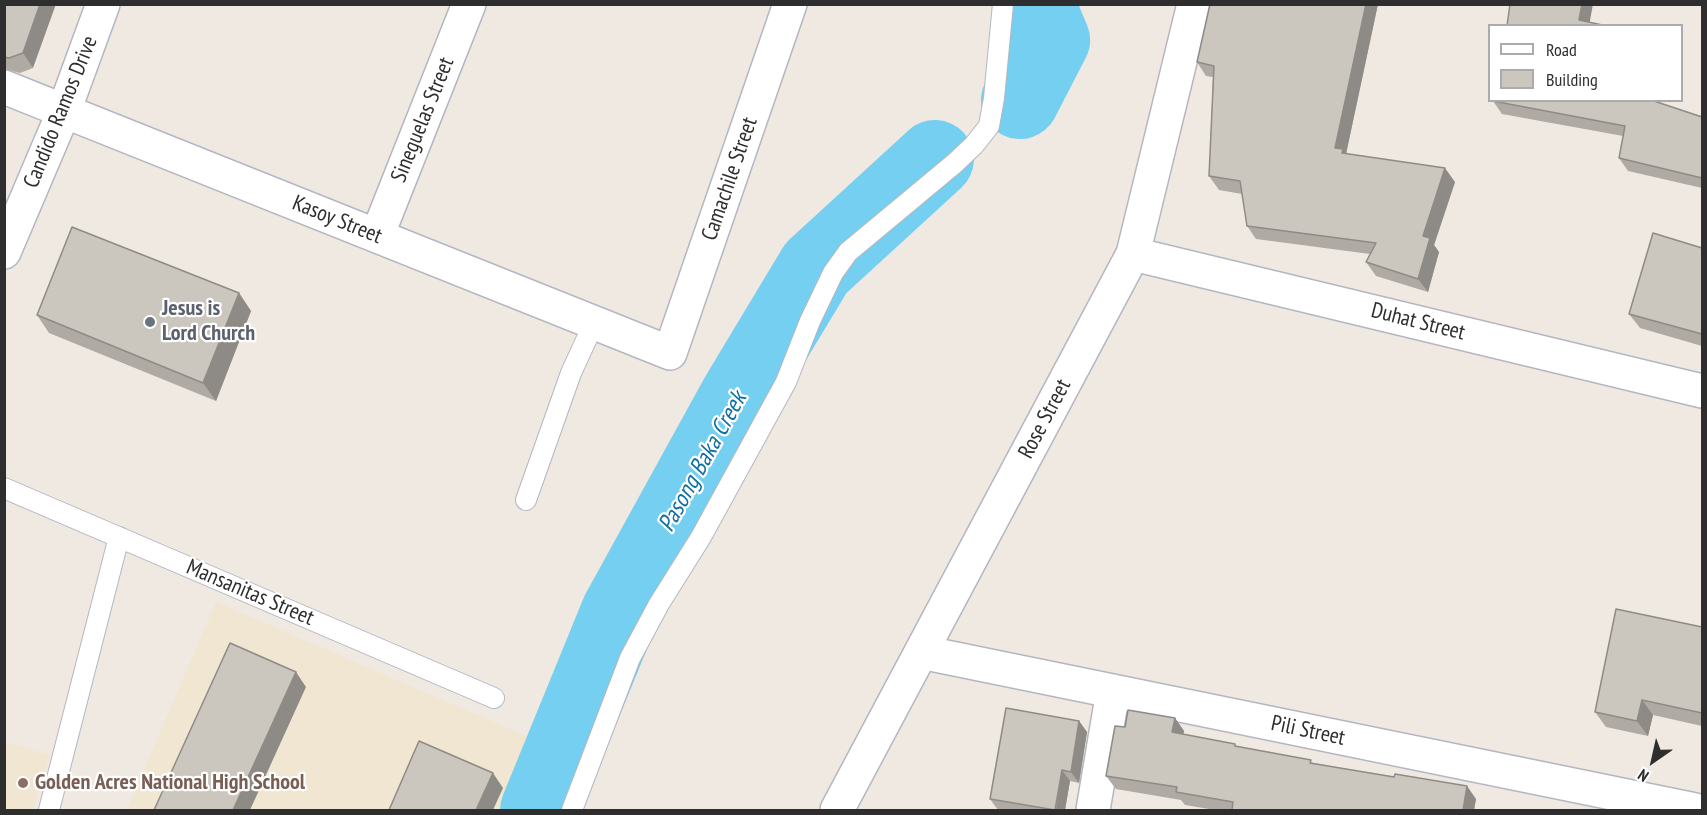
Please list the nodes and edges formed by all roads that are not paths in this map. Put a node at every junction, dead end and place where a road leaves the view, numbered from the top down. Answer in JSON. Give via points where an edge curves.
{"nodes":[{"id":1,"x":103,"y":4,"type":"edge"},
{"id":2,"x":469,"y":4,"type":"edge"},
{"id":3,"x":790,"y":4,"type":"edge"},
{"id":4,"x":1003,"y":4,"type":"edge"},
{"id":5,"x":1194,"y":4,"type":"edge"},
{"id":6,"x":4,"y":87,"type":"edge"},
{"id":7,"x":64,"y":111,"type":"junction"},
{"id":8,"x":376,"y":236,"type":"junction"},
{"id":9,"x":4,"y":252,"type":"edge"},
{"id":10,"x":1133,"y":254,"type":"junction"},
{"id":11,"x":594,"y":322,"type":"junction"},
{"id":12,"x":670,"y":353,"type":"joint"},
{"id":13,"x":1702,"y":391,"type":"edge"},
{"id":14,"x":4,"y":488,"type":"edge"},
{"id":15,"x":526,"y":500,"type":"dead end"},
{"id":16,"x":119,"y":537,"type":"junction"},
{"id":17,"x":921,"y":652,"type":"junction"},
{"id":18,"x":1113,"y":691,"type":"junction"},
{"id":19,"x":494,"y":699,"type":"dead end"},
{"id":20,"x":49,"y":810,"type":"edge"},
{"id":21,"x":572,"y":810,"type":"edge"},
{"id":22,"x":837,"y":810,"type":"edge"},
{"id":23,"x":1093,"y":810,"type":"edge"},
{"id":24,"x":1695,"y":810,"type":"edge"}],
"edges":[{"from":1,"to":7,"type":"street","name":"Candido Ramos Drive"},
{"from":2,"to":8,"type":"street","name":"Sineguelas Street"},
{"from":3,"to":12,"type":"street","name":"Camachile Street"},
{"from":4,"to":21,"type":"lane","via":[[989,126],[955,163],[848,252],[833,273],[786,382],[630,658]]},
{"from":5,"to":10,"type":"street","name":"Rose Street"},
{"from":6,"to":7,"type":"street","name":"Kasoy Street"},
{"from":7,"to":8,"type":"street","name":"Kasoy Street"},
{"from":7,"to":9,"type":"street","name":"Candido Ramos Drive"},
{"from":8,"to":11,"type":"street","name":"Kasoy Street"},
{"from":10,"to":13,"type":"street","name":"Duhat Street"},
{"from":10,"to":17,"type":"street","name":"Rose Street"},
{"from":11,"to":12,"type":"street","name":"Kasoy Street"},
{"from":11,"to":15,"type":"lane","via":[[571,373]]},
{"from":14,"to":16,"type":"lane","name":"Mansanitas Street"},
{"from":16,"to":19,"type":"lane","name":"Mansanitas Street"},
{"from":16,"to":20,"type":"lane"},
{"from":17,"to":18,"type":"street","name":"Pili Street"},
{"from":17,"to":22,"type":"street","name":"Rose Street"},
{"from":18,"to":23,"type":"street"},
{"from":18,"to":24,"type":"street","name":"Pili Street"}]}
